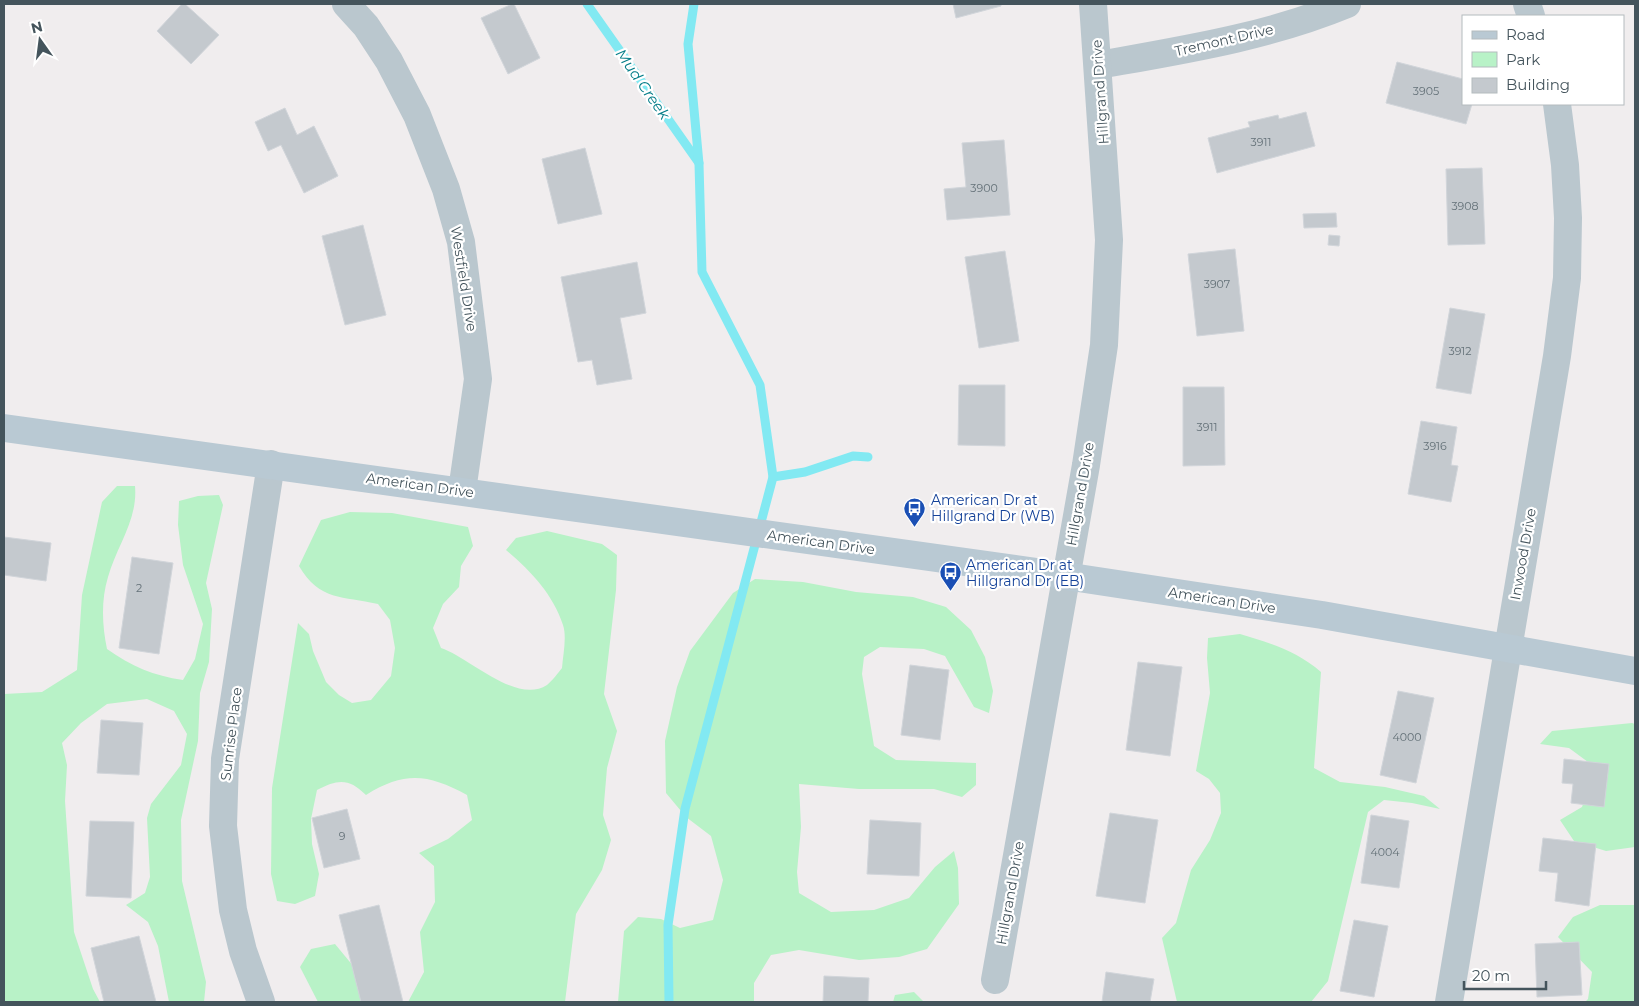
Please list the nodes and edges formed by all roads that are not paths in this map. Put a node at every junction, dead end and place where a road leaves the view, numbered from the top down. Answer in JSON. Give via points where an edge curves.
{"nodes":[{"id":1,"x":346,"y":4,"type":"edge"},
{"id":2,"x":1094,"y":4,"type":"edge"},
{"id":3,"x":1347,"y":4,"type":"edge"},
{"id":4,"x":1099,"y":66,"type":"junction"},
{"id":5,"x":1557,"y":105,"type":"edge"},
{"id":6,"x":4,"y":428,"type":"edge"},
{"id":7,"x":271,"y":464,"type":"junction"},
{"id":8,"x":462,"y":491,"type":"junction"},
{"id":9,"x":1065,"y":576,"type":"junction"},
{"id":10,"x":1506,"y":648,"type":"junction"},
{"id":11,"x":1635,"y":671,"type":"edge"},
{"id":12,"x":996,"y":980,"type":"dead end"},
{"id":13,"x":261,"y":1002,"type":"edge"},
{"id":14,"x":1449,"y":1002,"type":"edge"}],
"edges":[{"from":1,"to":8,"type":"street","name":"Westfield Drive","via":[[366,26],[389,61],[417,116],[446,189],[461,242],[478,379]]},
{"from":2,"to":4,"type":"street","name":"Hillgrand Drive"},
{"from":3,"to":4,"type":"street","name":"Tremont Drive","via":[[1309,19],[1234,40]]},
{"from":4,"to":9,"type":"street","name":"Hillgrand Drive","via":[[1109,240],[1104,345]]},
{"from":5,"to":10,"type":"street","name":"Inwood Drive","via":[[1565,165],[1567,278],[1557,356]]},
{"from":6,"to":7,"type":"street","name":"American Drive"},
{"from":7,"to":8,"type":"street","name":"American Drive"},
{"from":7,"to":13,"type":"street","name":"Sunrise Place","via":[[225,759],[223,826],[233,910]]},
{"from":8,"to":9,"type":"street","name":"American Drive"},
{"from":9,"to":10,"type":"street","name":"American Drive","via":[[1322,615]]},
{"from":9,"to":12,"type":"street","name":"Hillgrand Drive"},
{"from":10,"to":11,"type":"street","name":"American Drive"},
{"from":10,"to":14,"type":"street","name":"Inwood Drive","via":[[1470,888]]}]}
